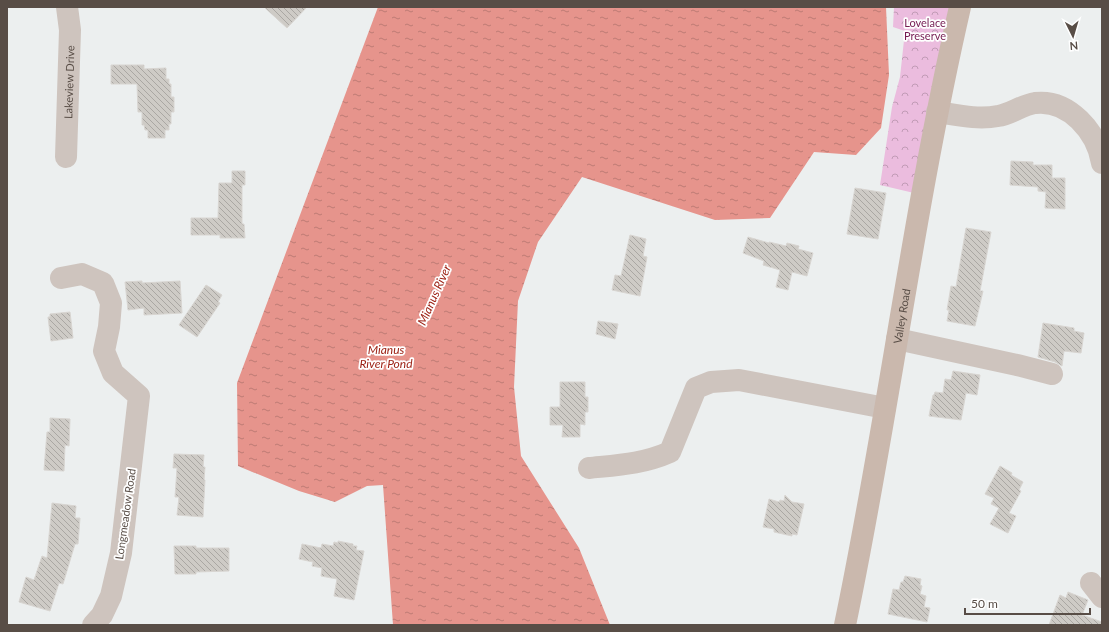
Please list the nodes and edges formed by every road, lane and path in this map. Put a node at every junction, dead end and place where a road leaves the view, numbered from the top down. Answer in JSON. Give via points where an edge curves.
{"nodes":[{"id":1,"x":67,"y":7,"type":"edge"},
{"id":2,"x":960,"y":7,"type":"edge"},
{"id":3,"x":937,"y":112,"type":"junction"},
{"id":4,"x":66,"y":157,"type":"dead end"},
{"id":5,"x":1102,"y":162,"type":"edge"},
{"id":6,"x":61,"y":278,"type":"dead end"},
{"id":7,"x":897,"y":339,"type":"junction"},
{"id":8,"x":1052,"y":374,"type":"dead end"},
{"id":9,"x":885,"y":408,"type":"junction"},
{"id":10,"x":589,"y":468,"type":"dead end"},
{"id":11,"x":93,"y":625,"type":"edge"},
{"id":12,"x":845,"y":625,"type":"edge"}],
"edges":[{"from":1,"to":4,"type":"street","name":"Lakeview Drive","via":[[70,30]]},
{"from":2,"to":3,"type":"main road","name":"Valley Road"},
{"from":3,"to":5,"type":"street","via":[[979,118],[998,116],[1028,104],[1054,104],[1066,109],[1088,130],[1097,143]]},
{"from":3,"to":7,"type":"main road","name":"Valley Road"},
{"from":6,"to":11,"type":"street","name":"Longmeadow Road","via":[[82,274],[103,283],[111,303],[104,351],[113,373],[140,396],[121,553],[112,596],[102,615]]},
{"from":7,"to":8,"type":"street"},
{"from":7,"to":9,"type":"main road","name":"Valley Road"},
{"from":9,"to":10,"type":"street","via":[[739,380],[711,382],[696,388],[670,452],[641,462]]},
{"from":9,"to":12,"type":"main road","name":"Valley Road","via":[[860,556]]}]}
